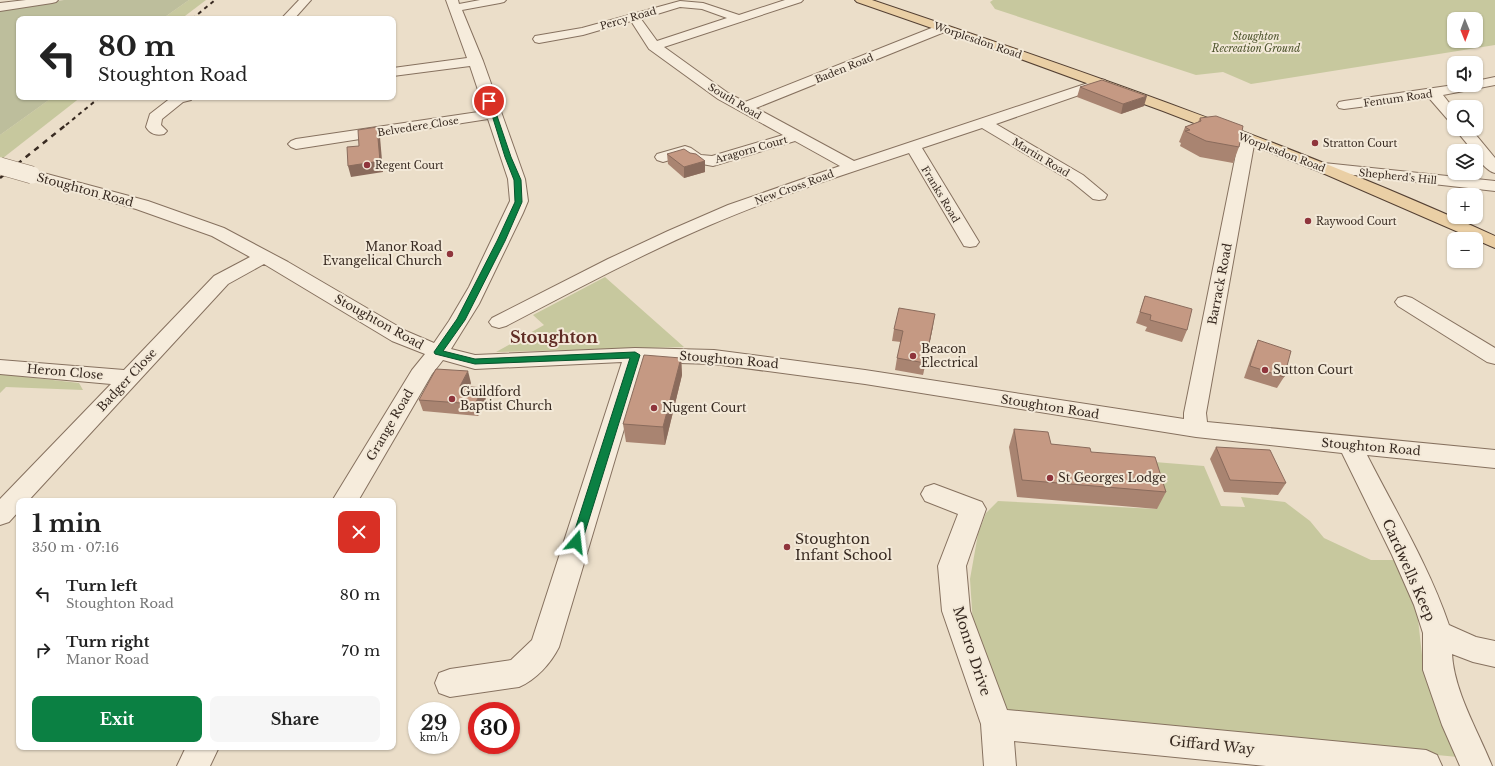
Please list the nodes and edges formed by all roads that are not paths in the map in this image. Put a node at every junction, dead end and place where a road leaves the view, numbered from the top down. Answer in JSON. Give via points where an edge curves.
{"nodes":[{"id":1,"x":52,"y":0,"type":"edge"},
{"id":2,"x":305,"y":0,"type":"edge"},
{"id":3,"x":500,"y":0,"type":"edge"},
{"id":4,"x":797,"y":0,"type":"edge"},
{"id":5,"x":861,"y":0,"type":"edge"},
{"id":6,"x":453,"y":4,"type":"edge"},
{"id":7,"x":0,"y":7,"type":"edge"},
{"id":8,"x":290,"y":16,"type":"edge"},
{"id":9,"x":634,"y":17,"type":"junction"},
{"id":10,"x":739,"y":19,"type":"junction"},
{"id":11,"x":944,"y":28,"type":"junction"},
{"id":12,"x":539,"y":39,"type":"dead end"},
{"id":13,"x":654,"y":46,"type":"junction"},
{"id":14,"x":476,"y":61,"type":"junction"},
{"id":15,"x":396,"y":72,"type":"edge"},
{"id":16,"x":1495,"y":81,"type":"edge"},
{"id":17,"x":1100,"y":83,"type":"junction"},
{"id":18,"x":1483,"y":83,"type":"edge"},
{"id":19,"x":1447,"y":90,"type":"edge"},
{"id":20,"x":1433,"y":93,"type":"junction"},
{"id":21,"x":178,"y":100,"type":"edge"},
{"id":22,"x":1344,"y":105,"type":"dead end"},
{"id":23,"x":744,"y":108,"type":"junction"},
{"id":24,"x":1447,"y":110,"type":"edge"},
{"id":25,"x":493,"y":114,"type":"junction"},
{"id":26,"x":982,"y":122,"type":"junction"},
{"id":27,"x":159,"y":132,"type":"dead end"},
{"id":28,"x":795,"y":136,"type":"junction"},
{"id":29,"x":1469,"y":136,"type":"edge"},
{"id":30,"x":1247,"y":138,"type":"junction"},
{"id":31,"x":296,"y":144,"type":"dead end"},
{"id":32,"x":913,"y":146,"type":"junction"},
{"id":33,"x":663,"y":157,"type":"dead end"},
{"id":34,"x":0,"y":166,"type":"edge"},
{"id":35,"x":852,"y":166,"type":"junction"},
{"id":36,"x":1324,"y":168,"type":"junction"},
{"id":37,"x":1495,"y":168,"type":"edge"},
{"id":38,"x":1495,"y":186,"type":"edge"},
{"id":39,"x":1099,"y":195,"type":"dead end"},
{"id":40,"x":970,"y":242,"type":"dead end"},
{"id":41,"x":1495,"y":243,"type":"edge"},
{"id":42,"x":263,"y":257,"type":"junction"},
{"id":43,"x":1405,"y":302,"type":"dead end"},
{"id":44,"x":499,"y":322,"type":"dead end"},
{"id":45,"x":438,"y":352,"type":"junction"},
{"id":46,"x":635,"y":355,"type":"junction"},
{"id":47,"x":1495,"y":357,"type":"edge"},
{"id":48,"x":0,"y":367,"type":"edge"},
{"id":49,"x":130,"y":378,"type":"junction"},
{"id":50,"x":1196,"y":429,"type":"junction"},
{"id":51,"x":1350,"y":446,"type":"junction"},
{"id":52,"x":1495,"y":459,"type":"edge"},
{"id":53,"x":934,"y":494,"type":"dead end"},
{"id":54,"x":16,"y":498,"type":"edge"},
{"id":55,"x":16,"y":498,"type":"edge"},
{"id":56,"x":347,"y":498,"type":"edge"},
{"id":57,"x":0,"y":515,"type":"edge"},
{"id":58,"x":1437,"y":634,"type":"junction"},
{"id":59,"x":1495,"y":654,"type":"edge"},
{"id":60,"x":450,"y":683,"type":"dead end"},
{"id":61,"x":997,"y":724,"type":"junction"},
{"id":62,"x":201,"y":750,"type":"edge"},
{"id":63,"x":1274,"y":759,"type":"edge"},
{"id":64,"x":193,"y":766,"type":"edge"},
{"id":65,"x":1000,"y":766,"type":"edge"},
{"id":66,"x":1426,"y":766,"type":"edge"},
{"id":67,"x":1476,"y":766,"type":"edge"}],
"edges":[{"from":1,"to":7,"type":"street"},
{"from":2,"to":8,"type":"street"},
{"from":3,"to":6,"type":"street"},
{"from":4,"to":10,"type":"street"},
{"from":5,"to":11,"type":"main road","name":"Worplesdon Road"},
{"from":6,"to":14,"type":"street","name":"Grange Road"},
{"from":9,"to":10,"type":"street","name":"Percy Road","via":[[680,4],[695,3]]},
{"from":9,"to":12,"type":"street","name":"Percy Road","via":[[583,31]]},
{"from":9,"to":13,"type":"street","name":"South Road"},
{"from":10,"to":13,"type":"street"},
{"from":11,"to":17,"type":"main road","name":"Worplesdon Road"},
{"from":11,"to":23,"type":"street","name":"Baden Road"},
{"from":13,"to":23,"type":"street","name":"South Road","via":[[723,96]]},
{"from":14,"to":15,"type":"street"},
{"from":14,"to":25,"type":"street","name":"Grange Road"},
{"from":16,"to":18,"type":"street","name":"Fentum Road"},
{"from":17,"to":26,"type":"street","name":"New Cross Road"},
{"from":17,"to":30,"type":"main road","name":"Worplesdon Road"},
{"from":19,"to":20,"type":"street","name":"Fentum Road"},
{"from":20,"to":22,"type":"street","name":"Fentum Road"},
{"from":20,"to":24,"type":"street"},
{"from":21,"to":27,"type":"street","via":[[155,117],[153,127]]},
{"from":23,"to":28,"type":"street","name":"South Road"},
{"from":25,"to":31,"type":"street","name":"Belvedere Close"},
{"from":25,"to":45,"type":"street","name":"Grange Road","via":[[517,180],[519,202],[461,320]]},
{"from":26,"to":32,"type":"street","name":"New Cross Road"},
{"from":26,"to":39,"type":"street","name":"Martin Road","via":[[1077,178]]},
{"from":28,"to":33,"type":"street","name":"Aragorn Court","via":[[713,161],[697,159],[685,151]]},
{"from":28,"to":35,"type":"street","name":"South Road"},
{"from":29,"to":37,"type":"street"},
{"from":30,"to":36,"type":"main road","name":"Worplesdon Road"},
{"from":30,"to":50,"type":"street","name":"Barrack Road","via":[[1195,413]]},
{"from":32,"to":35,"type":"street","name":"New Cross Road"},
{"from":32,"to":40,"type":"street","name":"Franks Road"},
{"from":34,"to":42,"type":"street","name":"Stoughton Road","bridge":true,"via":[[136,203],[194,222]]},
{"from":35,"to":44,"type":"street","name":"New Cross Road","via":[[732,210],[613,262]]},
{"from":36,"to":38,"type":"street","name":"Shepherd's Hill"},
{"from":36,"to":41,"type":"main road","name":"Worplesdon Road"},
{"from":42,"to":45,"type":"street","name":"Stoughton Road","via":[[399,336]]},
{"from":42,"to":49,"type":"street","name":"Badger Close","via":[[221,280]]},
{"from":43,"to":47,"type":"street"},
{"from":45,"to":46,"type":"street","name":"Stoughton Road","via":[[475,362]]},
{"from":45,"to":56,"type":"street","name":"Grange Road","via":[[423,370]]},
{"from":46,"to":50,"type":"street","name":"Stoughton Road","via":[[707,357],[781,365]]},
{"from":46,"to":60,"type":"street","via":[[544,647],[519,673]]},
{"from":48,"to":49,"type":"street","name":"Heron Close"},
{"from":49,"to":54,"type":"street","name":"Badger Close"},
{"from":50,"to":51,"type":"street","name":"Stoughton Road"},
{"from":51,"to":52,"type":"street","name":"Stoughton Road"},
{"from":51,"to":58,"type":"street","name":"Cardwells Keep","via":[[1405,555],[1428,605]]},
{"from":53,"to":61,"type":"street","name":"Monro Drive","via":[[973,509],[952,566],[956,611]]},
{"from":55,"to":57,"type":"street","name":"Badger Close"},
{"from":58,"to":59,"type":"street"},
{"from":58,"to":67,"type":"street","name":"Cardwells Keep","via":[[1438,670]]},
{"from":61,"to":63,"type":"street","name":"Giffard Way"},
{"from":61,"to":65,"type":"street","name":"Monro Drive"},
{"from":62,"to":64,"type":"street"},
{"from":63,"to":66,"type":"street","name":"Giffard Way"}]}
